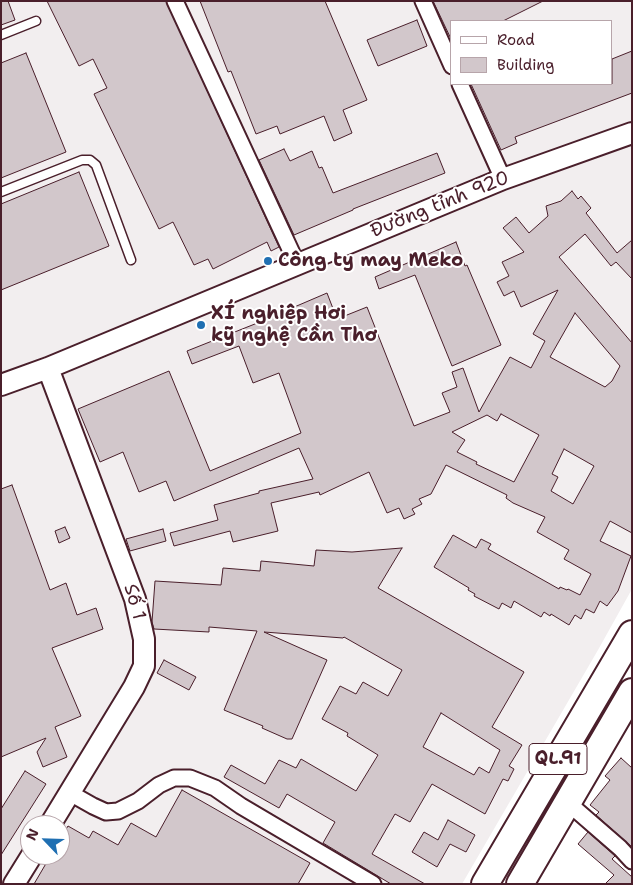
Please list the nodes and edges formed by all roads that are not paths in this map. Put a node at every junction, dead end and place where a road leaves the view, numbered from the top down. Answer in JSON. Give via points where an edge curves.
{"nodes":[{"id":1,"x":175,"y":1,"type":"edge"},
{"id":2,"x":423,"y":1,"type":"edge"},
{"id":3,"x":36,"y":21,"type":"dead end"},
{"id":4,"x":1,"y":35,"type":"edge"},
{"id":5,"x":450,"y":62,"type":"edge"},
{"id":6,"x":460,"y":85,"type":"edge"},
{"id":7,"x":632,"y":132,"type":"edge"},
{"id":8,"x":503,"y":179,"type":"junction"},
{"id":9,"x":1,"y":192,"type":"edge"},
{"id":10,"x":131,"y":260,"type":"dead end"},
{"id":11,"x":297,"y":264,"type":"junction"},
{"id":12,"x":48,"y":368,"type":"junction"},
{"id":13,"x":1,"y":385,"type":"edge"},
{"id":14,"x":632,"y":634,"type":"edge"},
{"id":15,"x":632,"y":692,"type":"edge"},
{"id":16,"x":70,"y":793,"type":"junction"},
{"id":17,"x":567,"y":802,"type":"junction"},
{"id":18,"x":56,"y":815,"type":"edge"},
{"id":19,"x":632,"y":861,"type":"edge"},
{"id":20,"x":26,"y":865,"type":"edge"},
{"id":21,"x":14,"y":884,"type":"edge"},
{"id":22,"x":373,"y":884,"type":"edge"},
{"id":23,"x":485,"y":884,"type":"edge"},
{"id":24,"x":520,"y":884,"type":"edge"}],
"edges":[{"from":1,"to":11,"type":"street"},
{"from":2,"to":5,"type":"street"},
{"from":3,"to":4,"type":"lane"},
{"from":6,"to":8,"type":"street"},
{"from":7,"to":8,"type":"main road","name":"Đường tỉnh 920"},
{"from":8,"to":11,"type":"main road","name":"Đường tỉnh 920"},
{"from":9,"to":10,"type":"lane","via":[[82,160],[90,160],[96,166]]},
{"from":11,"to":12,"type":"main road","name":"Đường tỉnh 920"},
{"from":12,"to":13,"type":"main road","name":"Đường tỉnh 920"},
{"from":12,"to":16,"type":"main road","name":"Số 1","via":[[135,599],[144,639],[144,666],[134,687]]},
{"from":14,"to":23,"type":"highway","number":"QL.91"},
{"from":15,"to":17,"type":"highway","number":"QL.91"},
{"from":16,"to":18,"type":"main road","name":"Số 1"},
{"from":16,"to":22,"type":"street","via":[[106,812],[118,811],[138,801],[158,785],[174,778],[190,778],[215,788]]},
{"from":17,"to":19,"type":"street"},
{"from":17,"to":24,"type":"highway","number":"QL.91"},
{"from":20,"to":21,"type":"main road"}]}
